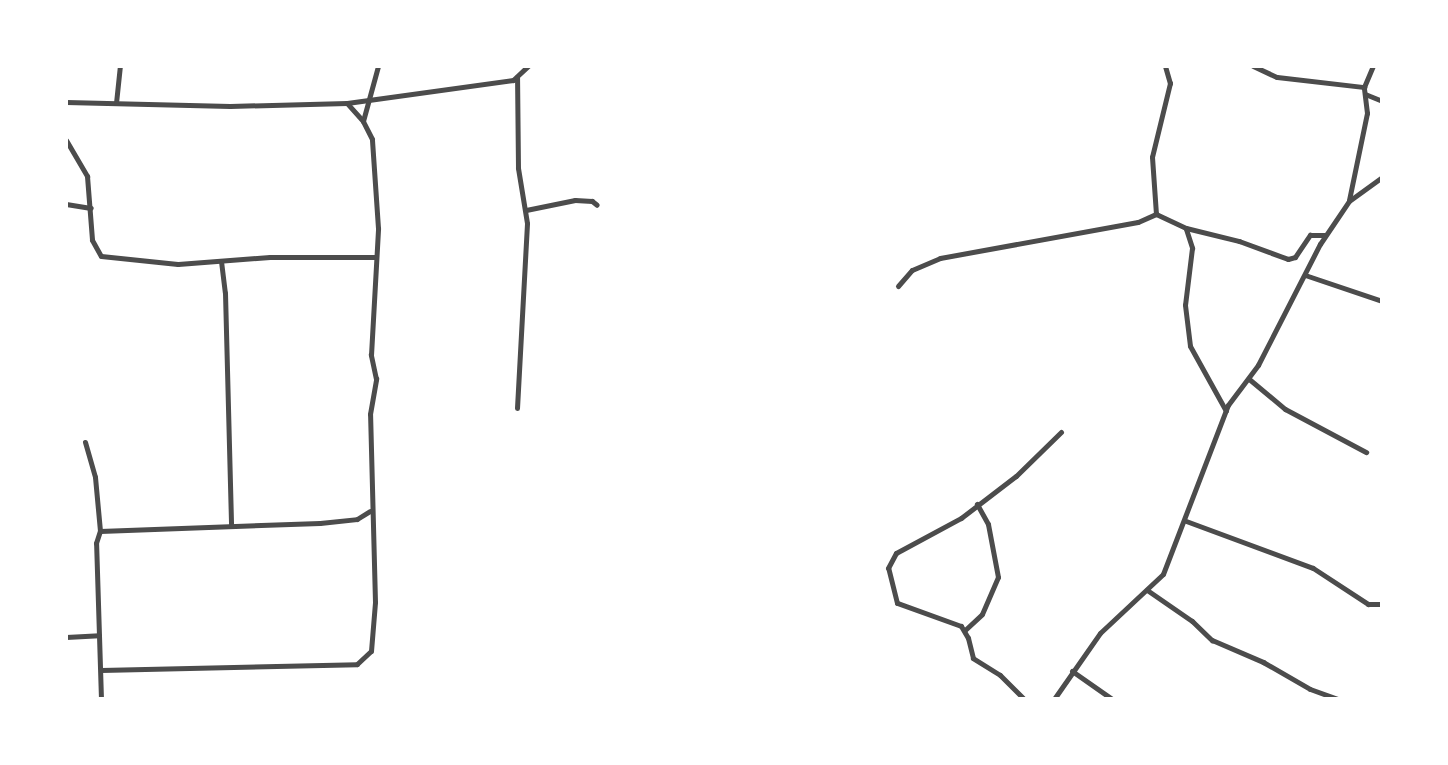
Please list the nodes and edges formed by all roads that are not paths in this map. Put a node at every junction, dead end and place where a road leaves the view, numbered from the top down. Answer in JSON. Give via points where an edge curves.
{"nodes":[{"id":1,"x":120,"y":66,"type":"edge"},
{"id":2,"x":378,"y":66,"type":"edge"},
{"id":3,"x":528,"y":66,"type":"edge"},
{"id":4,"x":1165,"y":66,"type":"edge"},
{"id":5,"x":1253,"y":66,"type":"edge"},
{"id":6,"x":1373,"y":66,"type":"edge"},
{"id":7,"x":517,"y":77,"type":"junction"},
{"id":8,"x":1365,"y":90,"type":"junction"},
{"id":9,"x":369,"y":100,"type":"junction"},
{"id":10,"x":1382,"y":101,"type":"edge"},
{"id":11,"x":66,"y":102,"type":"edge"},
{"id":12,"x":116,"y":103,"type":"junction"},
{"id":13,"x":347,"y":103,"type":"junction"},
{"id":14,"x":363,"y":121,"type":"junction"},
{"id":15,"x":66,"y":140,"type":"edge"},
{"id":16,"x":1382,"y":177,"type":"edge"},
{"id":17,"x":1349,"y":201,"type":"junction"},
{"id":18,"x":66,"y":204,"type":"edge"},
{"id":19,"x":597,"y":205,"type":"dead end"},
{"id":20,"x":91,"y":208,"type":"junction"},
{"id":21,"x":526,"y":210,"type":"junction"},
{"id":22,"x":1156,"y":214,"type":"junction"},
{"id":23,"x":1186,"y":228,"type":"junction"},
{"id":24,"x":1326,"y":235,"type":"junction"},
{"id":25,"x":374,"y":257,"type":"junction"},
{"id":26,"x":221,"y":261,"type":"junction"},
{"id":27,"x":1305,"y":275,"type":"junction"},
{"id":28,"x":898,"y":286,"type":"dead end"},
{"id":29,"x":1382,"y":301,"type":"edge"},
{"id":30,"x":1249,"y":379,"type":"junction"},
{"id":31,"x":517,"y":408,"type":"dead end"},
{"id":32,"x":1226,"y":412,"type":"junction"},
{"id":33,"x":1061,"y":432,"type":"dead end"},
{"id":34,"x":85,"y":442,"type":"dead end"},
{"id":35,"x":1366,"y":452,"type":"dead end"},
{"id":36,"x":977,"y":504,"type":"junction"},
{"id":37,"x":371,"y":510,"type":"junction"},
{"id":38,"x":1186,"y":521,"type":"junction"},
{"id":39,"x":231,"y":526,"type":"junction"},
{"id":40,"x":100,"y":531,"type":"junction"},
{"id":41,"x":1147,"y":590,"type":"junction"},
{"id":42,"x":1382,"y":604,"type":"edge"},
{"id":43,"x":965,"y":630,"type":"junction"},
{"id":44,"x":99,"y":635,"type":"junction"},
{"id":45,"x":66,"y":637,"type":"edge"},
{"id":46,"x":101,"y":670,"type":"junction"},
{"id":47,"x":1072,"y":671,"type":"junction"},
{"id":48,"x":101,"y":699,"type":"edge"},
{"id":49,"x":1024,"y":699,"type":"edge"},
{"id":50,"x":1054,"y":699,"type":"edge"},
{"id":51,"x":1112,"y":699,"type":"edge"},
{"id":52,"x":1337,"y":699,"type":"edge"}],
"edges":[{"from":1,"to":12,"type":"street"},
{"from":2,"to":9,"type":"street"},
{"from":3,"to":7,"type":"street"},
{"from":4,"to":22,"type":"street","via":[[1170,83],[1152,157]]},
{"from":5,"to":8,"type":"street","via":[[1277,77]]},
{"from":6,"to":8,"type":"street"},
{"from":7,"to":9,"type":"street"},
{"from":7,"to":21,"type":"street","via":[[518,168]]},
{"from":8,"to":10,"type":"street"},
{"from":8,"to":17,"type":"street","via":[[1367,113]]},
{"from":9,"to":13,"type":"street"},
{"from":9,"to":14,"type":"street"},
{"from":11,"to":12,"type":"street"},
{"from":12,"to":13,"type":"street"},
{"from":13,"to":14,"type":"street"},
{"from":14,"to":25,"type":"street","via":[[374,159]]},
{"from":15,"to":20,"type":"street","via":[[87,176]]},
{"from":16,"to":17,"type":"street"},
{"from":17,"to":24,"type":"street"},
{"from":18,"to":20,"type":"street"},
{"from":19,"to":21,"type":"street","via":[[575,200]]},
{"from":20,"to":26,"type":"street","via":[[92,240],[101,256],[170,264]]},
{"from":21,"to":31,"type":"street"},
{"from":22,"to":23,"type":"street"},
{"from":22,"to":28,"type":"street","via":[[1138,222],[940,258],[912,270]]},
{"from":23,"to":24,"type":"street","via":[[1288,259],[1310,235]]},
{"from":23,"to":32,"type":"street","via":[[1192,248],[1185,305],[1190,346]]},
{"from":24,"to":27,"type":"street"},
{"from":25,"to":26,"type":"street"},
{"from":25,"to":37,"type":"street"},
{"from":26,"to":39,"type":"street"},
{"from":27,"to":29,"type":"street"},
{"from":27,"to":30,"type":"street"},
{"from":30,"to":32,"type":"street"},
{"from":30,"to":35,"type":"street","via":[[1285,409]]},
{"from":32,"to":38,"type":"street"},
{"from":33,"to":36,"type":"street","via":[[1016,476]]},
{"from":34,"to":40,"type":"street","via":[[95,477]]},
{"from":36,"to":43,"type":"street","via":[[988,524],[998,577],[982,614]]},
{"from":36,"to":43,"type":"street","via":[[942,530],[896,553],[888,568],[897,603]]},
{"from":37,"to":39,"type":"street","via":[[345,520]]},
{"from":37,"to":46,"type":"street","via":[[375,602],[371,651],[362,662]]},
{"from":38,"to":41,"type":"street","via":[[1170,563]]},
{"from":38,"to":42,"type":"street","via":[[1313,568],[1368,604]]},
{"from":39,"to":40,"type":"street"},
{"from":40,"to":44,"type":"street"},
{"from":41,"to":47,"type":"street","via":[[1110,622]]},
{"from":41,"to":52,"type":"street","via":[[1212,640]]},
{"from":43,"to":49,"type":"street","via":[[973,658]]},
{"from":44,"to":45,"type":"street"},
{"from":44,"to":46,"type":"street"},
{"from":46,"to":48,"type":"street"},
{"from":47,"to":50,"type":"street"},
{"from":47,"to":51,"type":"street"}]}
